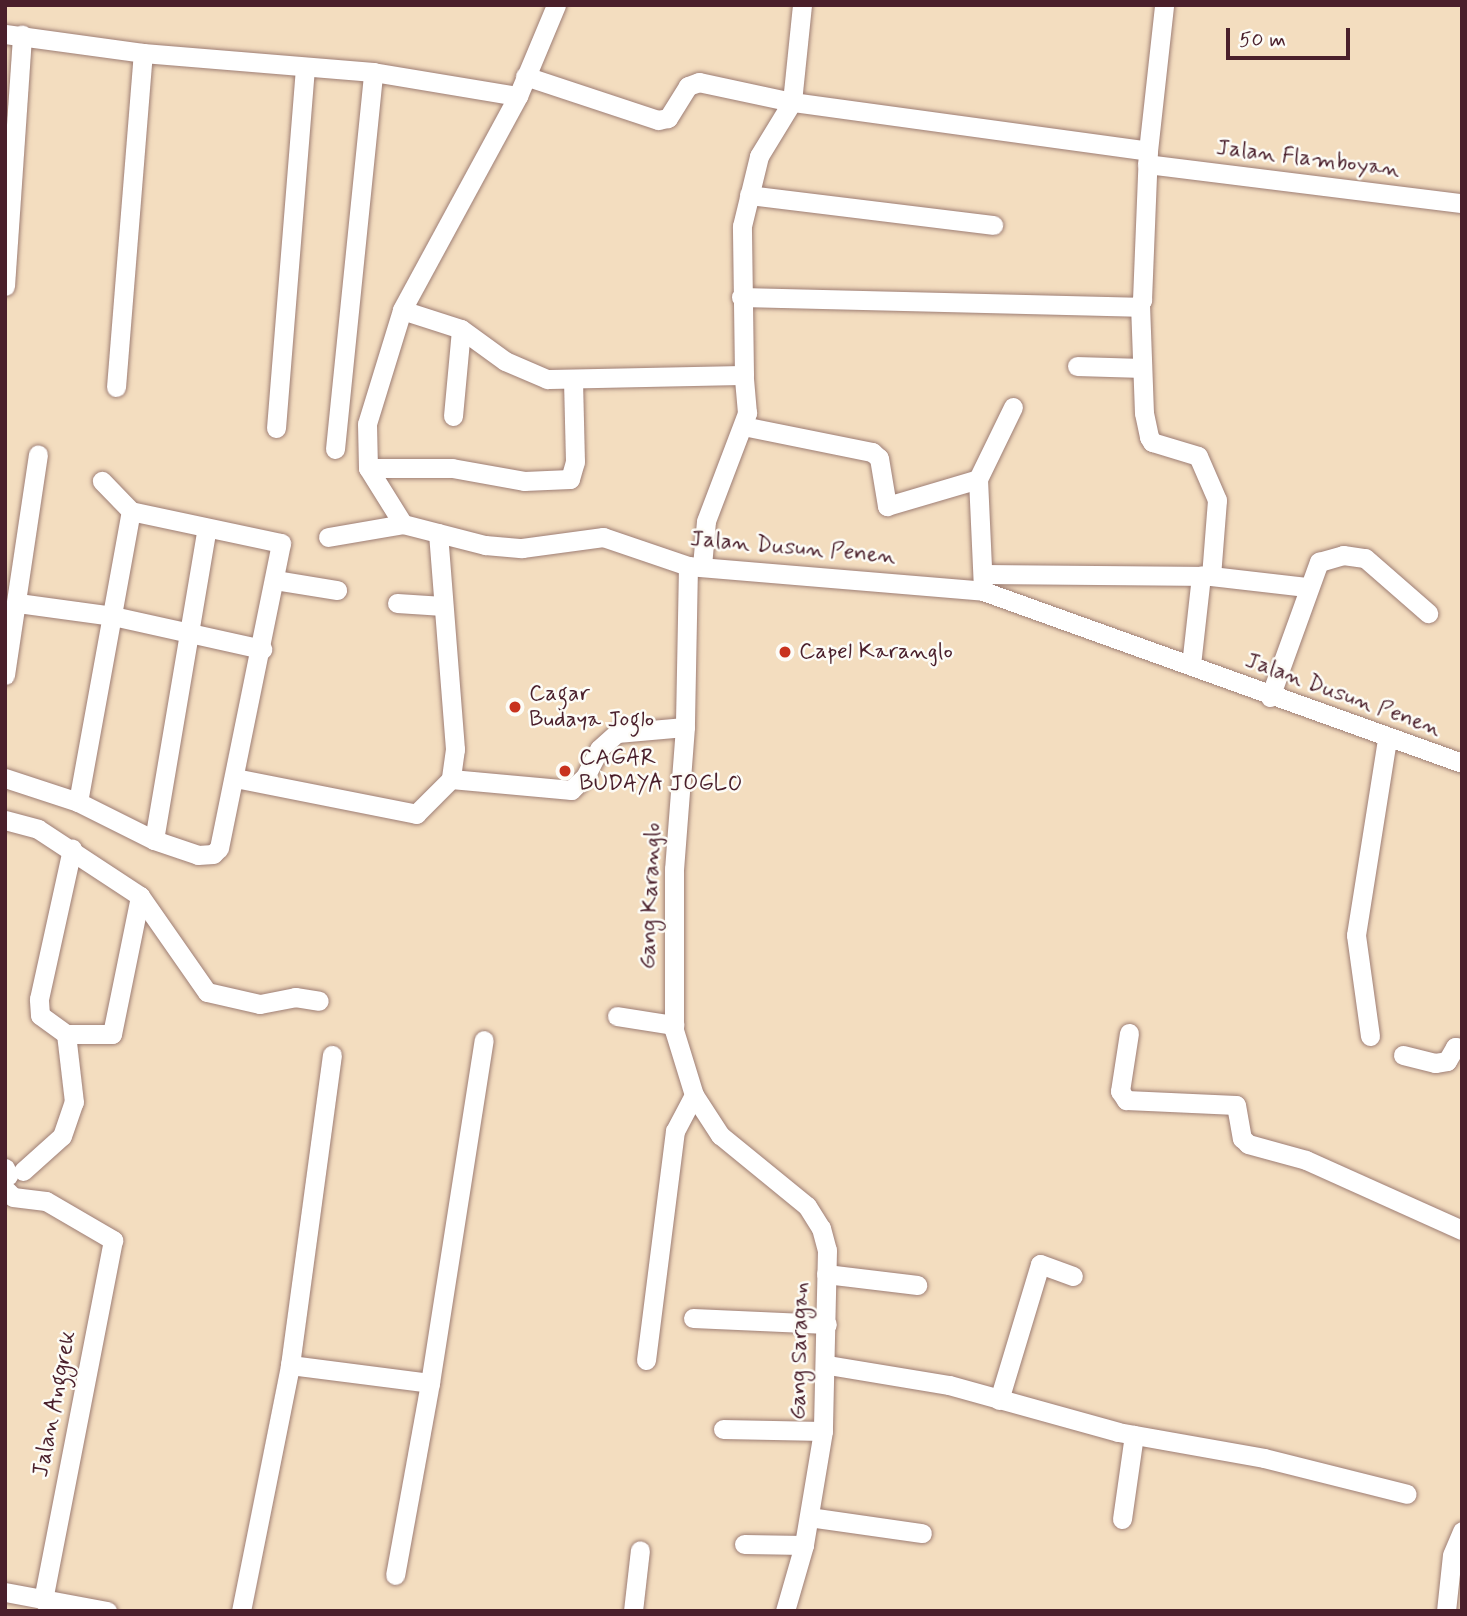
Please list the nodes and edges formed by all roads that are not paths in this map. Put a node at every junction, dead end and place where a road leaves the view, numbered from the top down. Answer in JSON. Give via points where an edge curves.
{"nodes":[{"id":1,"x":556,"y":5,"type":"edge"},
{"id":2,"x":802,"y":5,"type":"edge"},
{"id":3,"x":1164,"y":5,"type":"edge"},
{"id":4,"x":14,"y":35,"type":"edge"},
{"id":5,"x":144,"y":53,"type":"junction"},
{"id":6,"x":305,"y":68,"type":"junction"},
{"id":7,"x":373,"y":72,"type":"junction"},
{"id":8,"x":526,"y":76,"type":"junction"},
{"id":9,"x":518,"y":96,"type":"junction"},
{"id":10,"x":792,"y":102,"type":"junction"},
{"id":11,"x":1148,"y":157,"type":"junction"},
{"id":12,"x":749,"y":195,"type":"junction"},
{"id":13,"x":1462,"y":203,"type":"edge"},
{"id":14,"x":993,"y":225,"type":"dead end"},
{"id":15,"x":5,"y":286,"type":"edge"},
{"id":16,"x":741,"y":297,"type":"junction"},
{"id":17,"x":1140,"y":304,"type":"junction"},
{"id":18,"x":402,"y":310,"type":"junction"},
{"id":19,"x":461,"y":329,"type":"junction"},
{"id":20,"x":1077,"y":366,"type":"dead end"},
{"id":21,"x":1142,"y":368,"type":"junction"},
{"id":22,"x":744,"y":375,"type":"junction"},
{"id":23,"x":573,"y":380,"type":"junction"},
{"id":24,"x":116,"y":387,"type":"dead end"},
{"id":25,"x":1013,"y":407,"type":"dead end"},
{"id":26,"x":453,"y":416,"type":"dead end"},
{"id":27,"x":743,"y":425,"type":"junction"},
{"id":28,"x":276,"y":428,"type":"dead end"},
{"id":29,"x":335,"y":449,"type":"dead end"},
{"id":30,"x":38,"y":454,"type":"dead end"},
{"id":31,"x":370,"y":473,"type":"junction"},
{"id":32,"x":102,"y":481,"type":"dead end"},
{"id":33,"x":979,"y":483,"type":"junction"},
{"id":34,"x":131,"y":511,"type":"junction"},
{"id":35,"x":403,"y":524,"type":"junction"},
{"id":36,"x":207,"y":528,"type":"junction"},
{"id":37,"x":438,"y":533,"type":"junction"},
{"id":38,"x":328,"y":537,"type":"dead end"},
{"id":39,"x":695,"y":566,"type":"junction"},
{"id":40,"x":1206,"y":576,"type":"junction"},
{"id":41,"x":275,"y":580,"type":"junction"},
{"id":42,"x":983,"y":583,"type":"junction"},
{"id":43,"x":1306,"y":587,"type":"junction"},
{"id":44,"x":337,"y":590,"type":"dead end"},
{"id":45,"x":13,"y":603,"type":"edge"},
{"id":46,"x":397,"y":603,"type":"dead end"},
{"id":47,"x":443,"y":607,"type":"junction"},
{"id":48,"x":1427,"y":613,"type":"dead end"},
{"id":49,"x":113,"y":616,"type":"junction"},
{"id":50,"x":192,"y":635,"type":"junction"},
{"id":51,"x":262,"y":649,"type":"junction"},
{"id":52,"x":1191,"y":665,"type":"junction"},
{"id":53,"x":5,"y":675,"type":"edge"},
{"id":54,"x":1270,"y":696,"type":"junction"},
{"id":55,"x":685,"y":727,"type":"junction"},
{"id":56,"x":1387,"y":739,"type":"junction"},
{"id":57,"x":1462,"y":763,"type":"edge"},
{"id":58,"x":5,"y":778,"type":"edge"},
{"id":59,"x":235,"y":778,"type":"junction"},
{"id":60,"x":452,"y":779,"type":"junction"},
{"id":61,"x":78,"y":802,"type":"junction"},
{"id":62,"x":5,"y":820,"type":"edge"},
{"id":63,"x":154,"y":840,"type":"junction"},
{"id":64,"x":72,"y":849,"type":"junction"},
{"id":65,"x":140,"y":896,"type":"junction"},
{"id":66,"x":319,"y":1001,"type":"dead end"},
{"id":67,"x":617,"y":1016,"type":"dead end"},
{"id":68,"x":674,"y":1025,"type":"junction"},
{"id":69,"x":1129,"y":1033,"type":"dead end"},
{"id":70,"x":66,"y":1034,"type":"junction"},
{"id":71,"x":1370,"y":1036,"type":"dead end"},
{"id":72,"x":484,"y":1040,"type":"dead end"},
{"id":73,"x":1462,"y":1048,"type":"edge"},
{"id":74,"x":332,"y":1055,"type":"dead end"},
{"id":75,"x":1404,"y":1055,"type":"dead end"},
{"id":76,"x":694,"y":1095,"type":"junction"},
{"id":77,"x":720,"y":1135,"type":"joint"},
{"id":78,"x":10,"y":1184,"type":"edge"},
{"id":79,"x":1462,"y":1230,"type":"edge"},
{"id":80,"x":826,"y":1274,"type":"junction"},
{"id":81,"x":1073,"y":1276,"type":"dead end"},
{"id":82,"x":917,"y":1285,"type":"dead end"},
{"id":83,"x":692,"y":1318,"type":"dead end"},
{"id":84,"x":827,"y":1324,"type":"junction"},
{"id":85,"x":646,"y":1360,"type":"dead end"},
{"id":86,"x":290,"y":1365,"type":"junction"},
{"id":87,"x":828,"y":1365,"type":"junction"},
{"id":88,"x":430,"y":1382,"type":"junction"},
{"id":89,"x":999,"y":1399,"type":"junction"},
{"id":90,"x":723,"y":1429,"type":"dead end"},
{"id":91,"x":823,"y":1431,"type":"junction"},
{"id":92,"x":1134,"y":1435,"type":"junction"},
{"id":93,"x":1407,"y":1494,"type":"dead end"},
{"id":94,"x":809,"y":1517,"type":"junction"},
{"id":95,"x":1122,"y":1519,"type":"dead end"},
{"id":96,"x":1462,"y":1531,"type":"edge"},
{"id":97,"x":922,"y":1533,"type":"dead end"},
{"id":98,"x":744,"y":1544,"type":"dead end"},
{"id":99,"x":804,"y":1545,"type":"junction"},
{"id":100,"x":640,"y":1550,"type":"dead end"},
{"id":101,"x":395,"y":1575,"type":"dead end"},
{"id":102,"x":5,"y":1592,"type":"edge"},
{"id":103,"x":43,"y":1600,"type":"junction"},
{"id":104,"x":78,"y":1609,"type":"edge"},
{"id":105,"x":107,"y":1611,"type":"edge"},
{"id":106,"x":241,"y":1611,"type":"edge"},
{"id":107,"x":633,"y":1611,"type":"edge"},
{"id":108,"x":785,"y":1611,"type":"edge"},
{"id":109,"x":1446,"y":1611,"type":"edge"}],
"edges":[{"from":1,"to":8,"type":"street"},
{"from":2,"to":10,"type":"street"},
{"from":3,"to":11,"type":"street"},
{"from":4,"to":5,"type":"street"},
{"from":4,"to":15,"type":"street"},
{"from":5,"to":6,"type":"street"},
{"from":5,"to":24,"type":"street"},
{"from":6,"to":7,"type":"street"},
{"from":6,"to":28,"type":"street"},
{"from":7,"to":9,"type":"street"},
{"from":7,"to":29,"type":"street"},
{"from":8,"to":9,"type":"street"},
{"from":8,"to":10,"type":"street","name":"Jalan Flamboyan","via":[[658,120],[668,118],[688,86],[699,82]]},
{"from":9,"to":18,"type":"street"},
{"from":10,"to":11,"type":"street","name":"Jalan Flamboyan"},
{"from":10,"to":12,"type":"street","via":[[759,156]]},
{"from":11,"to":13,"type":"street","name":"Jalan Flamboyan"},
{"from":11,"to":17,"type":"street"},
{"from":12,"to":14,"type":"street"},
{"from":12,"to":16,"type":"street","via":[[742,226]]},
{"from":16,"to":17,"type":"street","via":[[1133,308]]},
{"from":16,"to":22,"type":"street"},
{"from":17,"to":21,"type":"street"},
{"from":18,"to":19,"type":"street"},
{"from":18,"to":31,"type":"street","via":[[367,424]]},
{"from":19,"to":23,"type":"street","via":[[524,371]]},
{"from":19,"to":26,"type":"street"},
{"from":20,"to":21,"type":"street"},
{"from":21,"to":40,"type":"street","via":[[1144,413],[1152,442],[1198,456],[1214,488],[1217,500]]},
{"from":22,"to":23,"type":"street"},
{"from":22,"to":27,"type":"street","via":[[747,413]]},
{"from":23,"to":31,"type":"street","via":[[575,463],[570,479],[524,481],[452,468]]},
{"from":25,"to":33,"type":"street"},
{"from":27,"to":33,"type":"street","via":[[872,453],[879,458],[887,506]]},
{"from":27,"to":39,"type":"street","name":"Gang Karanglo","via":[[721,472]]},
{"from":30,"to":45,"type":"street"},
{"from":31,"to":35,"type":"street"},
{"from":32,"to":34,"type":"street"},
{"from":33,"to":42,"type":"street"},
{"from":34,"to":36,"type":"street"},
{"from":34,"to":49,"type":"street"},
{"from":35,"to":37,"type":"street","name":"Jalan Dusun Penen"},
{"from":35,"to":38,"type":"street"},
{"from":36,"to":41,"type":"street","via":[[281,544]]},
{"from":36,"to":50,"type":"street"},
{"from":37,"to":39,"type":"street","name":"Jalan Dusun Penen","via":[[485,545],[522,548],[603,537]]},
{"from":37,"to":47,"type":"street"},
{"from":39,"to":42,"type":"street","name":"Jalan Dusun Penen"},
{"from":39,"to":55,"type":"street","name":"Gang Karanglo"},
{"from":40,"to":42,"type":"street"},
{"from":40,"to":43,"type":"street"},
{"from":40,"to":52,"type":"street"},
{"from":41,"to":44,"type":"street"},
{"from":41,"to":51,"type":"street"},
{"from":42,"to":52,"type":"street","name":"Jalan Dusun Penen"},
{"from":43,"to":48,"type":"street","via":[[1318,562],[1356,556],[1374,563]]},
{"from":43,"to":54,"type":"street"},
{"from":45,"to":49,"type":"street"},
{"from":45,"to":53,"type":"street"},
{"from":46,"to":47,"type":"street"},
{"from":47,"to":60,"type":"street","via":[[455,749]]},
{"from":49,"to":50,"type":"street"},
{"from":49,"to":61,"type":"street"},
{"from":50,"to":51,"type":"street"},
{"from":50,"to":63,"type":"street"},
{"from":51,"to":59,"type":"street"},
{"from":52,"to":54,"type":"street","name":"Jalan Dusun Penen"},
{"from":54,"to":56,"type":"street","name":"Jalan Dusun Penen"},
{"from":55,"to":60,"type":"street","via":[[617,733],[599,749],[585,777],[571,790]]},
{"from":55,"to":68,"type":"street","name":"Gang Karanglo","via":[[674,869]]},
{"from":56,"to":57,"type":"street","name":"Jalan Dusun Penen"},
{"from":56,"to":71,"type":"street","via":[[1356,935]]},
{"from":58,"to":61,"type":"street"},
{"from":59,"to":60,"type":"street","via":[[416,814]]},
{"from":59,"to":63,"type":"street","via":[[219,848],[213,854],[198,855]]},
{"from":61,"to":63,"type":"street"},
{"from":62,"to":64,"type":"street","via":[[38,829]]},
{"from":64,"to":65,"type":"street"},
{"from":64,"to":70,"type":"street","via":[[39,999],[40,1015]]},
{"from":65,"to":66,"type":"street","via":[[207,992],[260,1004],[295,997]]},
{"from":65,"to":70,"type":"street","via":[[112,1034]]},
{"from":67,"to":68,"type":"street"},
{"from":68,"to":76,"type":"street","name":"Gang Karanglo"},
{"from":69,"to":79,"type":"street","via":[[1120,1091],[1126,1100],[1236,1105],[1242,1138],[1248,1144],[1306,1160]]},
{"from":70,"to":78,"type":"street","via":[[74,1102],[62,1136]]},
{"from":72,"to":88,"type":"street"},
{"from":73,"to":75,"type":"street","via":[[1455,1047],[1447,1061],[1435,1063]]},
{"from":74,"to":86,"type":"street"},
{"from":76,"to":77,"type":"street","name":"Gang Karanglo"},
{"from":76,"to":85,"type":"street","via":[[675,1131]]},
{"from":77,"to":80,"type":"street","name":"Gang Saragan","via":[[807,1206],[821,1228]]},
{"from":78,"to":103,"type":"street","name":"Jalan Anggrek","via":[[113,1240]]},
{"from":80,"to":82,"type":"street"},
{"from":80,"to":84,"type":"street","name":"Gang Saragan"},
{"from":81,"to":89,"type":"street","via":[[1040,1264]]},
{"from":83,"to":84,"type":"street"},
{"from":84,"to":87,"type":"street","name":"Gang Saragan"},
{"from":86,"to":88,"type":"street"},
{"from":86,"to":106,"type":"street"},
{"from":87,"to":89,"type":"street","via":[[949,1385]]},
{"from":87,"to":91,"type":"street","name":"Gang Saragan"},
{"from":88,"to":101,"type":"street"},
{"from":89,"to":92,"type":"street"},
{"from":90,"to":91,"type":"street"},
{"from":91,"to":94,"type":"street","name":"Gang Saragan"},
{"from":92,"to":93,"type":"street","via":[[1264,1458]]},
{"from":92,"to":95,"type":"street"},
{"from":94,"to":97,"type":"street"},
{"from":94,"to":99,"type":"street","name":"Gang Saragan"},
{"from":96,"to":109,"type":"street","via":[[1452,1555]]},
{"from":98,"to":99,"type":"street"},
{"from":99,"to":108,"type":"street","name":"Gang Saragan"},
{"from":100,"to":107,"type":"street"},
{"from":102,"to":103,"type":"street"},
{"from":103,"to":104,"type":"street"},
{"from":104,"to":105,"type":"street"}]}
